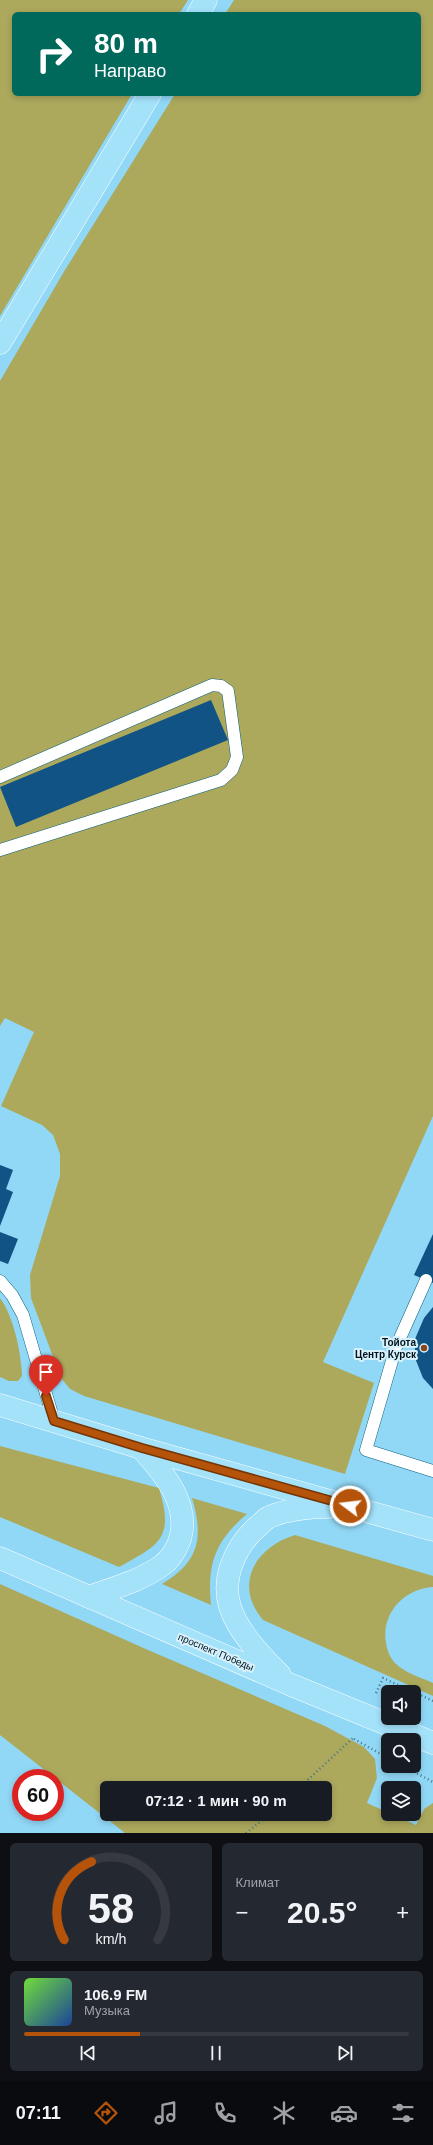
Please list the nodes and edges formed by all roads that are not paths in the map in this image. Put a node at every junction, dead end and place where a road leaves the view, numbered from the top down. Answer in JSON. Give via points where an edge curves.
{"nodes":[{"id":1,"x":206,"y":0,"type":"edge"},
{"id":2,"x":199,"y":12,"type":"edge"},
{"id":3,"x":149,"y":96,"type":"edge"},
{"id":4,"x":0,"y":343,"type":"edge"},
{"id":5,"x":0,"y":777,"type":"edge"},
{"id":6,"x":0,"y":850,"type":"edge"},
{"id":7,"x":426,"y":1280,"type":"dead end"},
{"id":8,"x":0,"y":1281,"type":"edge"},
{"id":9,"x":2,"y":1405,"type":"edge"},
{"id":10,"x":54,"y":1421,"type":"junction"},
{"id":11,"x":142,"y":1448,"type":"junction"},
{"id":12,"x":433,"y":1471,"type":"edge"},
{"id":13,"x":350,"y":1506,"type":"junction"},
{"id":14,"x":433,"y":1530,"type":"edge"},
{"id":15,"x":0,"y":1558,"type":"edge"},
{"id":16,"x":89,"y":1596,"type":"junction"},
{"id":17,"x":289,"y":1684,"type":"junction"},
{"id":18,"x":433,"y":1743,"type":"edge"}],
"edges":[{"from":1,"to":2,"type":"main road"},
{"from":3,"to":4,"type":"main road"},
{"from":5,"to":6,"type":"lane","via":[[212,685],[221,686],[228,691],[237,757],[232,770],[221,780]]},
{"from":7,"to":12,"type":"lane","via":[[396,1347],[366,1450]]},
{"from":8,"to":10,"type":"lane","via":[[23,1314]]},
{"from":9,"to":10,"type":"main road"},
{"from":10,"to":11,"type":"main road"},
{"from":11,"to":13,"type":"main road"},
{"from":11,"to":16,"type":"main road","via":[[158,1466],[178,1500],[182,1515],[182,1534],[174,1553],[162,1566],[138,1579]]},
{"from":13,"to":14,"type":"main road"},
{"from":13,"to":17,"type":"main road","via":[[303,1507],[268,1517],[245,1538],[235,1554],[228,1579],[230,1606],[261,1656]]},
{"from":15,"to":16,"type":"main road","name":"проспект Победы"},
{"from":16,"to":17,"type":"main road","name":"проспект Победы"},
{"from":17,"to":18,"type":"main road","name":"проспект Победы"}]}
